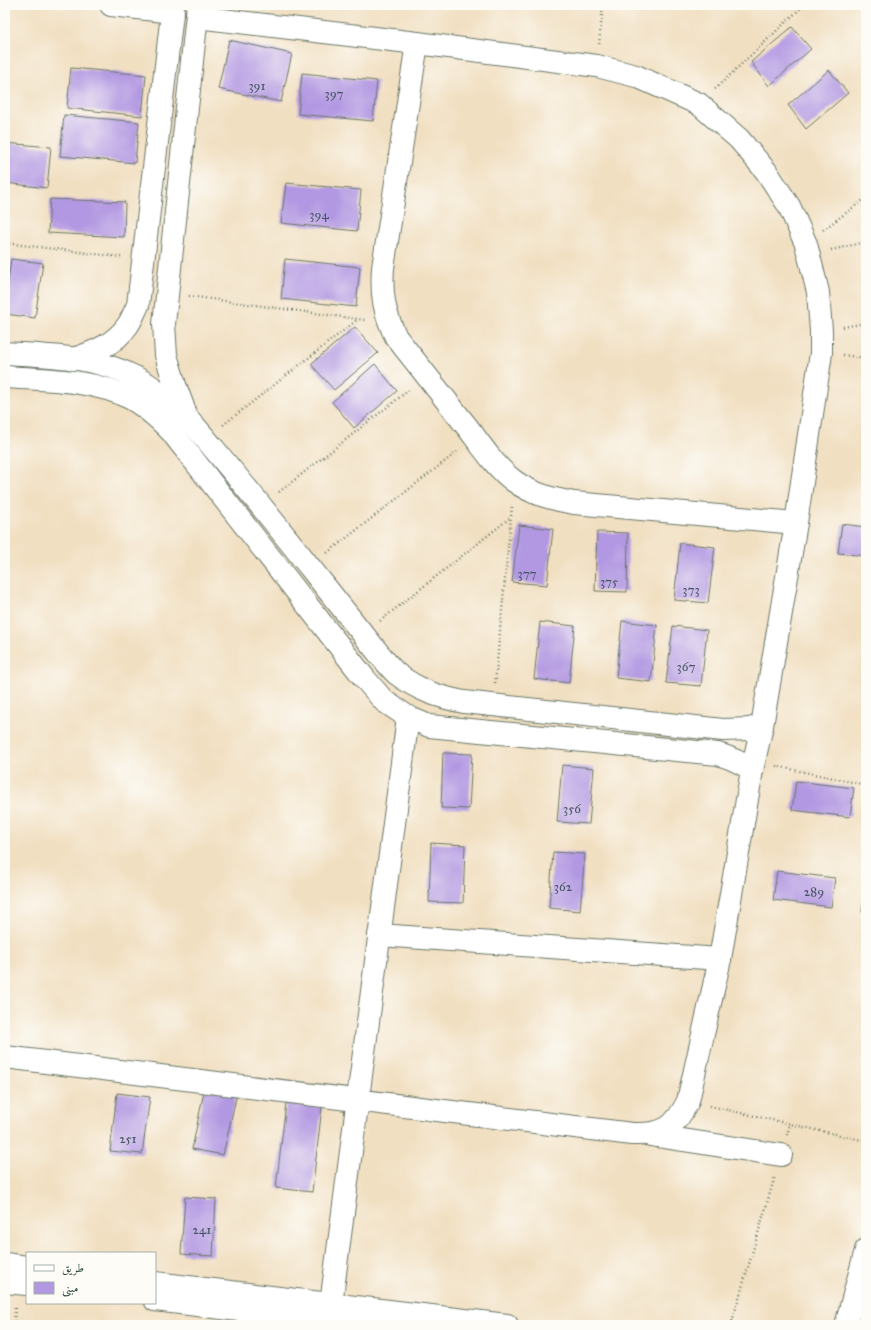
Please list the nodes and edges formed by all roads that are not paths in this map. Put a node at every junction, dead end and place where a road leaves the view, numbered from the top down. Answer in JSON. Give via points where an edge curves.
{"nodes":[{"id":1,"x":111,"y":5,"type":"edge"},
{"id":2,"x":173,"y":8,"type":"edge"},
{"id":3,"x":198,"y":11,"type":"edge"},
{"id":4,"x":417,"y":43,"type":"junction"},
{"id":5,"x":5,"y":353,"type":"edge"},
{"id":6,"x":73,"y":358,"type":"junction"},
{"id":7,"x":5,"y":377,"type":"edge"},
{"id":8,"x":186,"y":415,"type":"junction"},
{"id":9,"x":796,"y":523,"type":"junction"},
{"id":10,"x":408,"y":717,"type":"junction"},
{"id":11,"x":762,"y":726,"type":"junction"},
{"id":12,"x":753,"y":765,"type":"junction"},
{"id":13,"x":380,"y":935,"type":"junction"},
{"id":14,"x":720,"y":959,"type":"junction"},
{"id":15,"x":5,"y":1056,"type":"edge"},
{"id":16,"x":358,"y":1100,"type":"junction"},
{"id":17,"x":650,"y":1135,"type":"junction"},
{"id":18,"x":781,"y":1155,"type":"road end"},
{"id":19,"x":866,"y":1250,"type":"edge"},
{"id":20,"x":5,"y":1264,"type":"edge"},
{"id":21,"x":26,"y":1267,"type":"edge"},
{"id":22,"x":5,"y":1282,"type":"edge"},
{"id":23,"x":156,"y":1282,"type":"edge"},
{"id":24,"x":26,"y":1284,"type":"edge"},
{"id":25,"x":156,"y":1300,"type":"edge"},
{"id":26,"x":331,"y":1304,"type":"junction"},
{"id":27,"x":366,"y":1325,"type":"edge"},
{"id":28,"x":507,"y":1325,"type":"edge"},
{"id":29,"x":846,"y":1325,"type":"edge"}],
"edges":[{"from":1,"to":2,"type":"street"},
{"from":2,"to":6,"type":"street","via":[[138,305],[129,324],[114,340],[96,351]]},
{"from":3,"to":4,"type":"street"},
{"from":3,"to":8,"type":"street","via":[[164,324],[166,355]]},
{"from":4,"to":9,"type":"street","via":[[597,66],[636,76],[698,104],[739,139],[766,170],[789,206],[807,249],[818,292],[820,353]]},
{"from":4,"to":9,"type":"street","via":[[383,268],[384,305],[396,336],[499,468],[514,481],[553,500]]},
{"from":5,"to":6,"type":"street"},
{"from":6,"to":8,"type":"street","via":[[105,364],[135,376],[162,393]]},
{"from":7,"to":10,"type":"street","via":[[105,388],[130,398],[152,412],[171,431],[384,701]]},
{"from":8,"to":11,"type":"street","via":[[380,656],[396,673],[417,687],[440,697],[464,702],[723,730]]},
{"from":9,"to":11,"type":"street"},
{"from":10,"to":12,"type":"street","via":[[429,726],[718,754]]},
{"from":10,"to":13,"type":"street"},
{"from":11,"to":12,"type":"street"},
{"from":12,"to":14,"type":"street"},
{"from":13,"to":14,"type":"street"},
{"from":13,"to":16,"type":"street"},
{"from":14,"to":17,"type":"street","via":[[688,1101],[680,1117],[667,1129]]},
{"from":15,"to":16,"type":"street"},
{"from":16,"to":17,"type":"street"},
{"from":16,"to":26,"type":"street"},
{"from":17,"to":18,"type":"street"},
{"from":19,"to":29,"type":"street"},
{"from":20,"to":21,"type":"street"},
{"from":22,"to":24,"type":"street"},
{"from":23,"to":26,"type":"street"},
{"from":25,"to":27,"type":"street"},
{"from":26,"to":28,"type":"street"}]}
